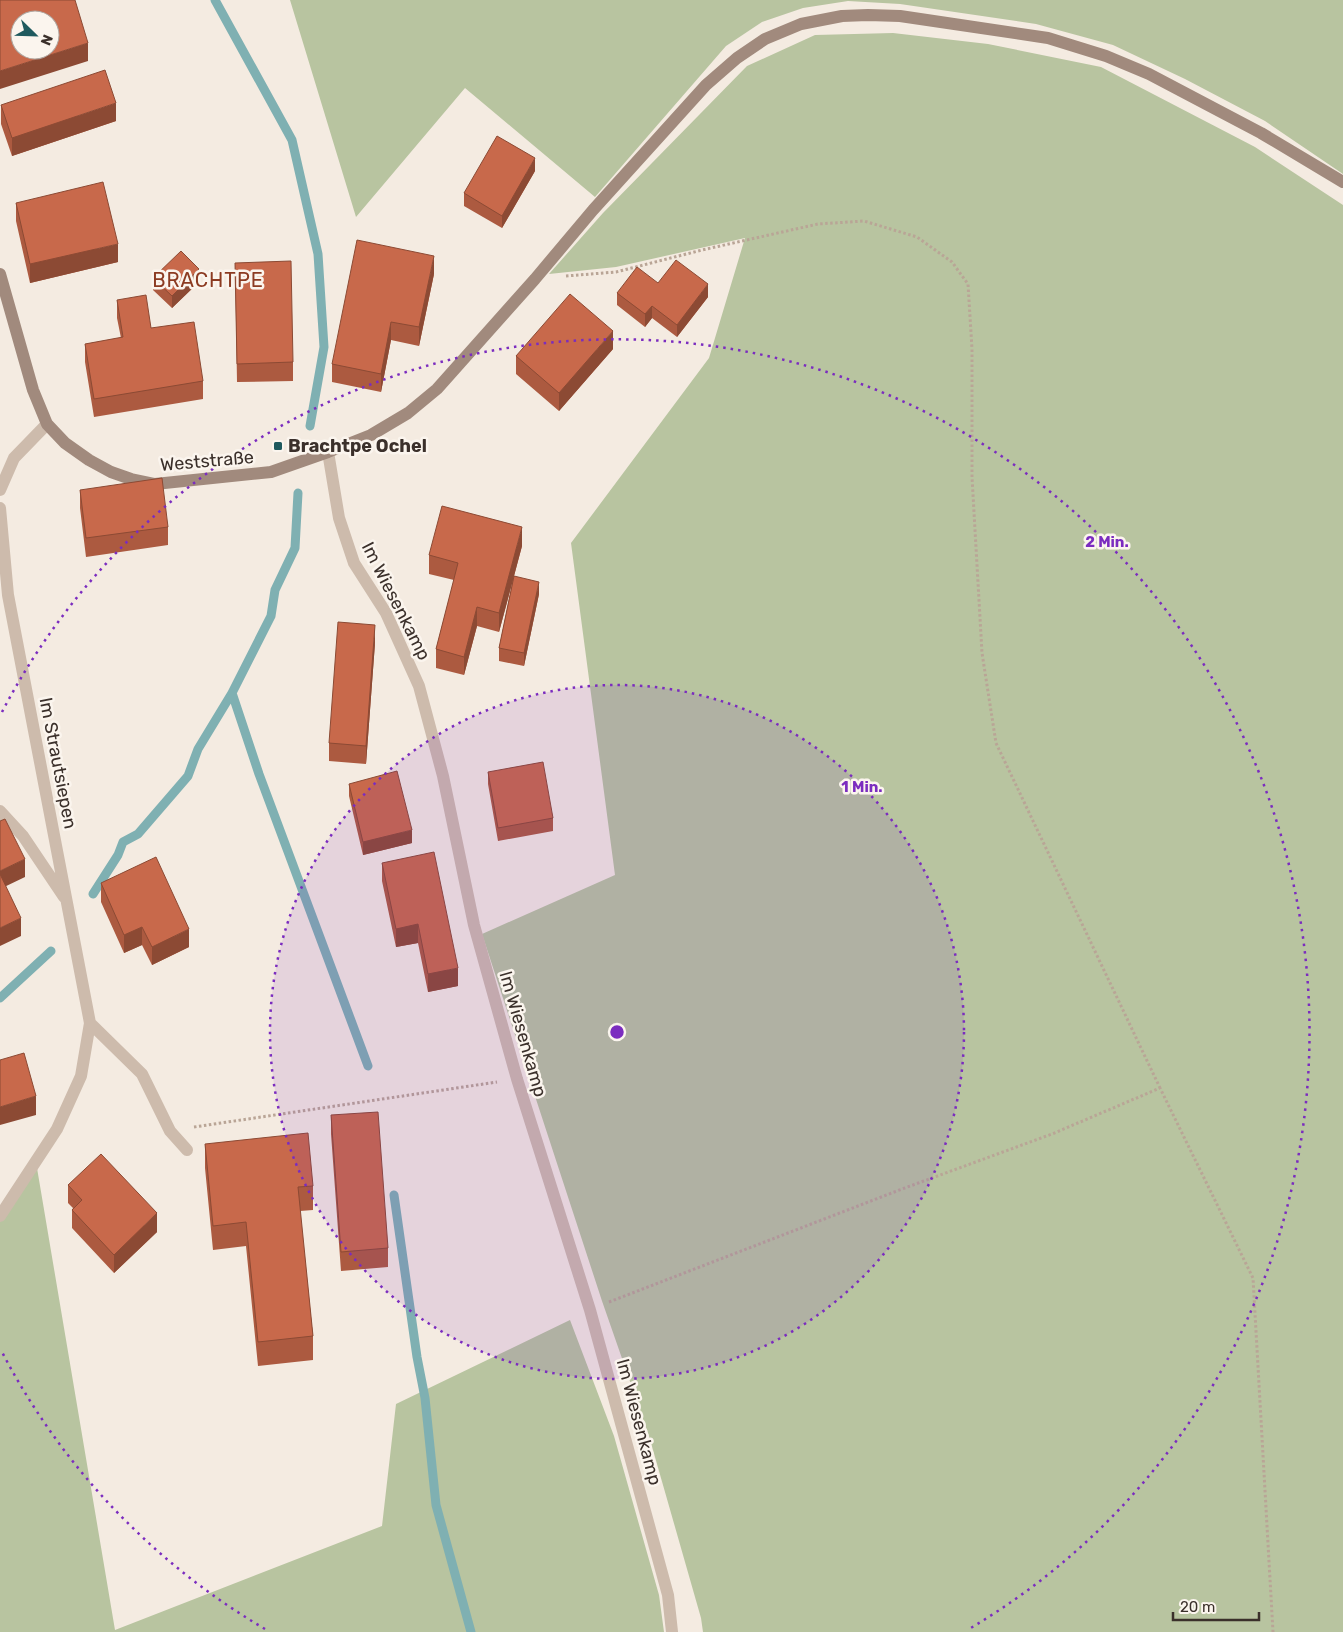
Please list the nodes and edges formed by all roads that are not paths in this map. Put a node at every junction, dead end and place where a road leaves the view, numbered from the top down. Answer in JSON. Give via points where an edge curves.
{"nodes":[{"id":1,"x":1343,"y":182,"type":"edge"},
{"id":2,"x":0,"y":274,"type":"edge"},
{"id":3,"x":47,"y":424,"type":"junction"},
{"id":4,"x":328,"y":452,"type":"junction"},
{"id":5,"x":0,"y":490,"type":"edge"},
{"id":6,"x":0,"y":508,"type":"edge"},
{"id":7,"x":0,"y":811,"type":"edge"},
{"id":8,"x":68,"y":903,"type":"junction"},
{"id":9,"x":90,"y":1023,"type":"junction"},
{"id":10,"x":187,"y":1150,"type":"dead end"},
{"id":11,"x":0,"y":1216,"type":"edge"},
{"id":12,"x":672,"y":1632,"type":"edge"}],
"edges":[{"from":1,"to":4,"type":"main road","name":"Weststraße","via":[[1261,133],[1149,74],[1106,56],[1048,38],[900,16],[842,16],[801,24],[765,39],[706,85],[437,389],[408,413],[372,435]]},
{"from":2,"to":3,"type":"main road","name":"Weststraße","via":[[32,390]]},
{"from":3,"to":4,"type":"main road","name":"Weststraße","via":[[65,443],[89,460],[131,480],[155,484],[271,472]]},
{"from":3,"to":5,"type":"street","via":[[14,458]]},
{"from":4,"to":12,"type":"street","name":"Im Wiesenkamp","via":[[339,518],[354,563],[386,613],[419,686],[443,776],[474,925],[517,1079],[590,1310],[668,1596]]},
{"from":6,"to":8,"type":"street","name":"Im Strautsiepen","via":[[8,595]]},
{"from":7,"to":8,"type":"street","via":[[23,836]]},
{"from":8,"to":9,"type":"street","name":"Im Strautsiepen"},
{"from":9,"to":10,"type":"street","via":[[142,1074],[170,1131]]},
{"from":9,"to":11,"type":"street","name":"Im Strautsiepen","via":[[81,1076],[57,1129]]}]}
